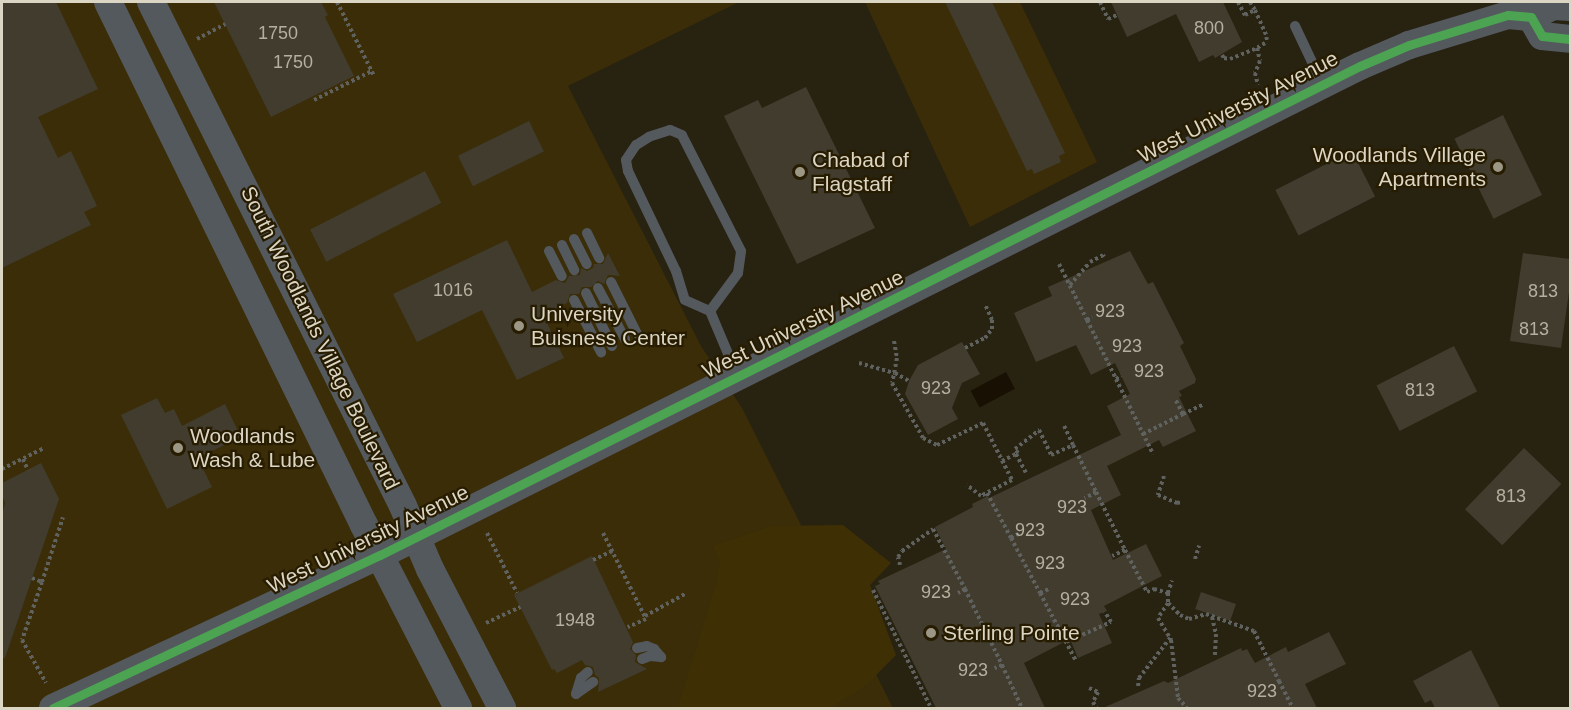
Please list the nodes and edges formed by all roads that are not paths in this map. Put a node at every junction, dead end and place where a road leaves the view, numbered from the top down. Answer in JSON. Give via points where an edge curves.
{"nodes":[{"id":1,"x":108,"y":2,"type":"edge"},
{"id":2,"x":151,"y":2,"type":"edge"},
{"id":3,"x":1570,"y":7,"type":"edge"},
{"id":4,"x":1531,"y":17,"type":"junction"},
{"id":5,"x":1295,"y":26,"type":"dead end"},
{"id":6,"x":1570,"y":39,"type":"edge"},
{"id":7,"x":1323,"y":84,"type":"junction"},
{"id":8,"x":586,"y":233,"type":"dead end"},
{"id":9,"x":574,"y":239,"type":"dead end"},
{"id":10,"x":562,"y":245,"type":"dead end"},
{"id":11,"x":549,"y":251,"type":"dead end"},
{"id":12,"x":599,"y":258,"type":"dead end"},
{"id":13,"x":586,"y":264,"type":"dead end"},
{"id":14,"x":574,"y":270,"type":"dead end"},
{"id":15,"x":562,"y":276,"type":"dead end"},
{"id":16,"x":610,"y":282,"type":"dead end"},
{"id":17,"x":598,"y":288,"type":"dead end"},
{"id":18,"x":586,"y":293,"type":"dead end"},
{"id":19,"x":574,"y":300,"type":"dead end"},
{"id":20,"x":710,"y":311,"type":"junction"},
{"id":21,"x":637,"y":334,"type":"dead end"},
{"id":22,"x":625,"y":339,"type":"dead end"},
{"id":23,"x":612,"y":346,"type":"dead end"},
{"id":24,"x":601,"y":352,"type":"dead end"},
{"id":25,"x":737,"y":376,"type":"junction"},
{"id":26,"x":416,"y":536,"type":"junction"},
{"id":27,"x":380,"y":555,"type":"junction"},
{"id":28,"x":637,"y":648,"type":"dead end"},
{"id":29,"x":642,"y":659,"type":"dead end"},
{"id":30,"x":50,"y":696,"type":"edge"},
{"id":31,"x":458,"y":708,"type":"edge"},
{"id":32,"x":502,"y":708,"type":"edge"}],
"edges":[{"from":1,"to":27,"type":"street","name":"South Woodlands Village Boulevard"},
{"from":2,"to":26,"type":"street","name":"South Woodlands Village Boulevard"},
{"from":3,"to":4,"type":"street","name":"West University Avenue","via":[[1554,6]]},
{"from":4,"to":6,"type":"street","via":[[1542,36]]},
{"from":4,"to":7,"type":"street","name":"West University Avenue","via":[[1508,15],[1409,45]]},
{"from":5,"to":7,"type":"lane"},
{"from":7,"to":25,"type":"street","name":"West University Avenue"},
{"from":8,"to":12,"type":"lane"},
{"from":9,"to":13,"type":"lane"},
{"from":10,"to":14,"type":"lane"},
{"from":11,"to":15,"type":"lane"},
{"from":16,"to":21,"type":"lane"},
{"from":17,"to":22,"type":"lane"},
{"from":18,"to":23,"type":"lane"},
{"from":19,"to":24,"type":"lane"},
{"from":20,"to":20,"type":"lane","via":[[738,273],[741,251],[682,135],[670,130],[636,145],[626,160],[628,171],[676,271],[685,300]]},
{"from":20,"to":25,"type":"lane"},
{"from":25,"to":26,"type":"street","name":"West University Avenue"},
{"from":26,"to":27,"type":"street","name":"West University Avenue"},
{"from":26,"to":32,"type":"street","name":"South Woodlands Village Boulevard"},
{"from":27,"to":30,"type":"street","name":"West University Avenue"},
{"from":27,"to":31,"type":"street","name":"South Woodlands Village Boulevard"},
{"from":28,"to":29,"type":"lane","via":[[646,646],[661,657]]}]}
